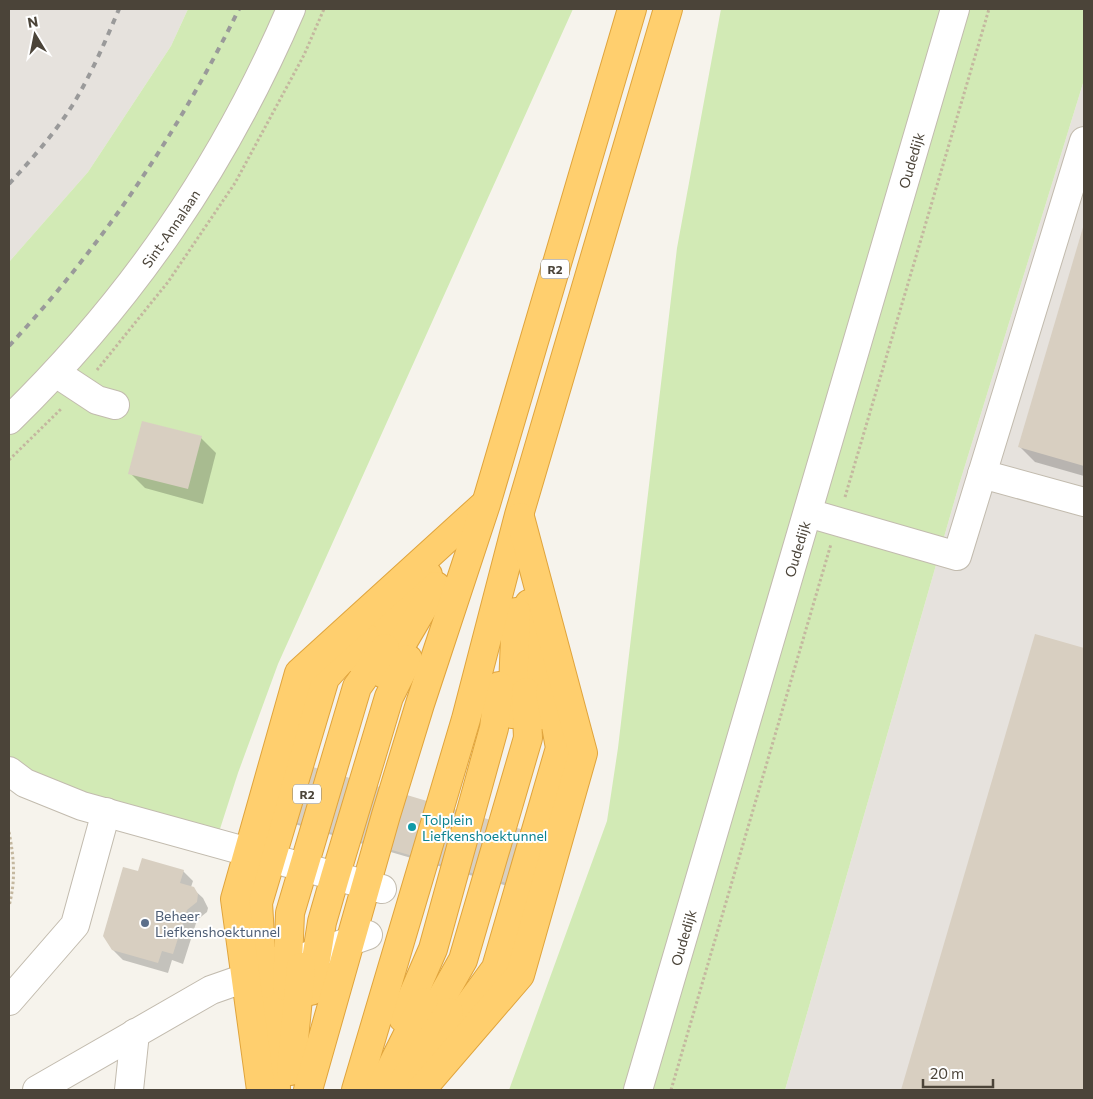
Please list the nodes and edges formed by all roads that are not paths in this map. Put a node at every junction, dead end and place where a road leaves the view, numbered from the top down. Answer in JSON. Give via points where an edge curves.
{"nodes":[{"id":1,"x":291,"y":9,"type":"edge"},
{"id":2,"x":632,"y":9,"type":"edge"},
{"id":3,"x":668,"y":9,"type":"edge"},
{"id":4,"x":955,"y":9,"type":"edge"},
{"id":5,"x":1084,"y":141,"type":"edge"},
{"id":6,"x":56,"y":373,"type":"junction"},
{"id":7,"x":115,"y":405,"type":"dead end"},
{"id":8,"x":9,"y":420,"type":"edge"},
{"id":9,"x":982,"y":474,"type":"junction"},
{"id":10,"x":1084,"y":502,"type":"edge"},
{"id":11,"x":486,"y":504,"type":"junction"},
{"id":12,"x":808,"y":513,"type":"junction"},
{"id":13,"x":519,"y":515,"type":"junction"},
{"id":14,"x":9,"y":771,"type":"edge"},
{"id":15,"x":106,"y":812,"type":"junction"},
{"id":16,"x":318,"y":872,"type":"junction"},
{"id":17,"x":304,"y":957,"type":"junction"},
{"id":18,"x":9,"y":1001,"type":"edge"},
{"id":19,"x":135,"y":1033,"type":"junction"},
{"id":20,"x":129,"y":1087,"type":"edge"},
{"id":21,"x":37,"y":1090,"type":"edge"},
{"id":22,"x":261,"y":1090,"type":"edge"},
{"id":23,"x":270,"y":1090,"type":"edge"},
{"id":24,"x":276,"y":1090,"type":"edge"},
{"id":25,"x":282,"y":1090,"type":"edge"},
{"id":26,"x":288,"y":1090,"type":"edge"},
{"id":27,"x":295,"y":1090,"type":"edge"},
{"id":28,"x":301,"y":1090,"type":"edge"},
{"id":29,"x":308,"y":1090,"type":"edge"},
{"id":30,"x":315,"y":1090,"type":"edge"},
{"id":31,"x":350,"y":1090,"type":"edge"},
{"id":32,"x":356,"y":1090,"type":"edge"},
{"id":33,"x":364,"y":1090,"type":"edge"},
{"id":34,"x":371,"y":1090,"type":"edge"},
{"id":35,"x":380,"y":1090,"type":"edge"},
{"id":36,"x":388,"y":1090,"type":"edge"},
{"id":37,"x":398,"y":1090,"type":"edge"},
{"id":38,"x":406,"y":1090,"type":"edge"},
{"id":39,"x":421,"y":1090,"type":"edge"},
{"id":40,"x":638,"y":1090,"type":"edge"}],
"edges":[{"from":1,"to":6,"type":"street","name":"Sint-Annalaan","via":[[245,107],[205,178],[128,290]]},
{"from":2,"to":11,"type":"highway","number":"R2"},
{"from":3,"to":13,"type":"highway","number":"R2"},
{"from":4,"to":12,"type":"street","name":"Oudedijk"},
{"from":5,"to":9,"type":"street"},
{"from":6,"to":7,"type":"street","via":[[98,400]]},
{"from":6,"to":8,"type":"street","name":"Sint-Annalaan"},
{"from":9,"to":10,"type":"street"},
{"from":9,"to":12,"type":"street","via":[[957,556]]},
{"from":11,"to":16,"type":"highway","number":"R2","via":[[389,697]]},
{"from":11,"to":16,"type":"highway","number":"R2","via":[[435,710]]},
{"from":11,"to":16,"type":"highway","number":"R2","via":[[341,682]]},
{"from":11,"to":16,"type":"highway","number":"R2","via":[[299,673]]},
{"from":12,"to":40,"type":"street","name":"Oudedijk"},
{"from":13,"to":31,"type":"highway","number":"R2","via":[[451,714],[388,938]]},
{"from":13,"to":32,"type":"highway","number":"R2","via":[[466,719]]},
{"from":13,"to":33,"type":"highway","number":"R2","via":[[480,723],[418,945]]},
{"from":13,"to":34,"type":"highway","number":"R2","via":[[494,728],[433,949]]},
{"from":13,"to":35,"type":"highway","number":"R2","via":[[512,733],[448,954]]},
{"from":13,"to":36,"type":"highway","number":"R2","via":[[528,738],[463,960]]},
{"from":13,"to":37,"type":"highway","number":"R2","via":[[544,743],[480,965]]},
{"from":13,"to":38,"type":"highway","number":"R2","via":[[560,748],[496,968]]},
{"from":13,"to":39,"type":"highway","via":[[583,753],[520,975]]},
{"from":14,"to":15,"type":"street","via":[[25,783]]},
{"from":15,"to":16,"type":"street"},
{"from":15,"to":18,"type":"street","via":[[74,925]]},
{"from":16,"to":17,"type":"highway","number":"R2"},
{"from":16,"to":17,"type":"highway","number":"R2","via":[[322,922]]},
{"from":16,"to":17,"type":"highway","number":"R2","via":[[274,907]]},
{"from":16,"to":17,"type":"highway","number":"R2","via":[[235,899]]},
{"from":17,"to":19,"type":"street","via":[[210,990]]},
{"from":17,"to":22,"type":"highway","number":"R2"},
{"from":17,"to":23,"type":"highway","number":"R2"},
{"from":17,"to":24,"type":"highway","number":"R2"},
{"from":17,"to":25,"type":"highway","number":"R2"},
{"from":17,"to":26,"type":"highway","number":"R2"},
{"from":17,"to":27,"type":"highway","number":"R2"},
{"from":17,"to":28,"type":"highway","number":"R2"},
{"from":17,"to":29,"type":"highway","number":"R2"},
{"from":17,"to":30,"type":"highway","number":"R2"},
{"from":19,"to":20,"type":"street"},
{"from":19,"to":21,"type":"street"}]}
